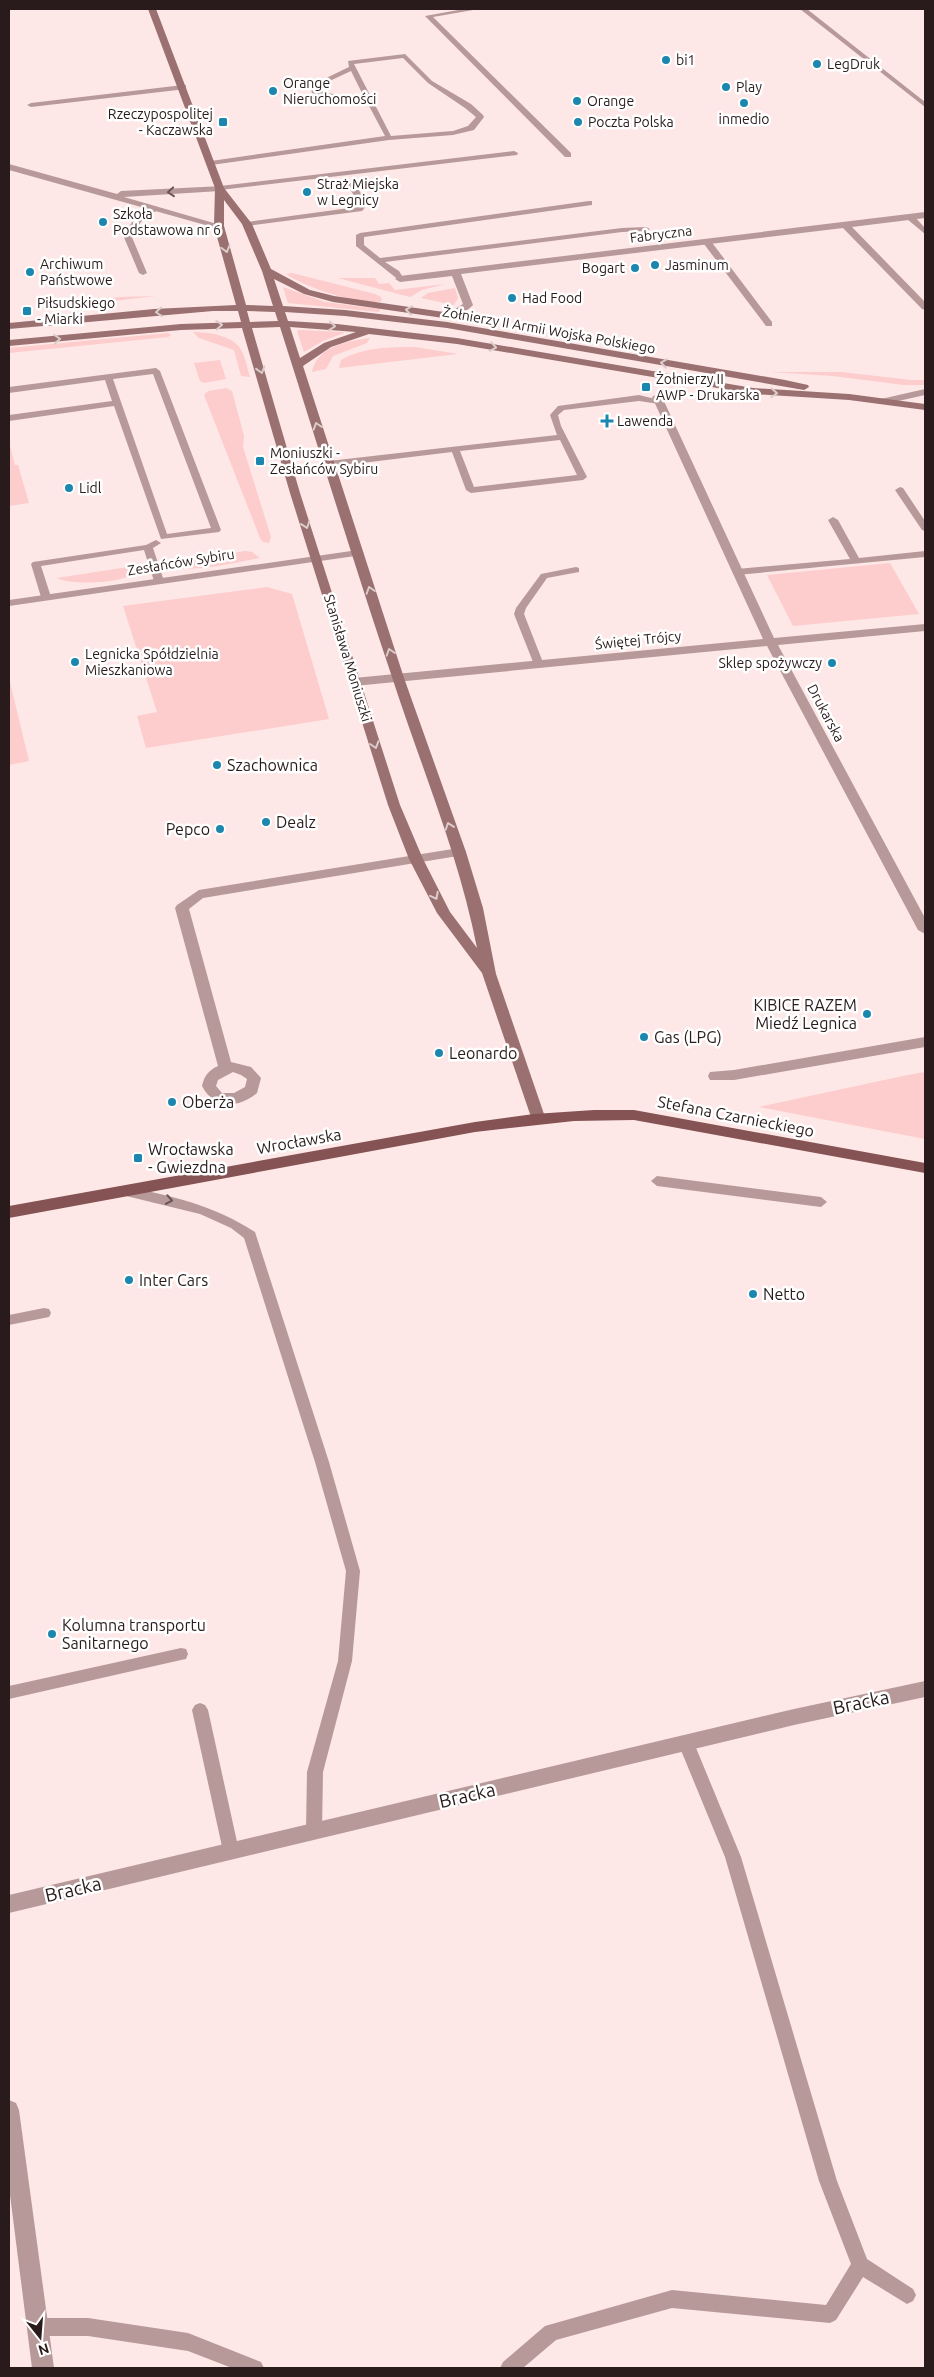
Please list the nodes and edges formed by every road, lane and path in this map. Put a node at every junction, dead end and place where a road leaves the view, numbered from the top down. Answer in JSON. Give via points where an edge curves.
{"nodes":[{"id":1,"x":152,"y":9,"type":"edge"},
{"id":2,"x":476,"y":9,"type":"edge"},
{"id":3,"x":803,"y":9,"type":"edge"},
{"id":4,"x":354,"y":68,"type":"junction"},
{"id":5,"x":183,"y":87,"type":"junction"},
{"id":6,"x":370,"y":102,"type":"junction"},
{"id":7,"x":31,"y":105,"type":"dead end"},
{"id":8,"x":925,"y":105,"type":"edge"},
{"id":9,"x":389,"y":138,"type":"junction"},
{"id":10,"x":514,"y":153,"type":"dead end"},
{"id":11,"x":568,"y":155,"type":"dead end"},
{"id":12,"x":211,"y":164,"type":"junction"},
{"id":13,"x":9,"y":167,"type":"edge"},
{"id":14,"x":351,"y":185,"type":"dead end"},
{"id":15,"x":220,"y":188,"type":"junction"},
{"id":16,"x":100,"y":193,"type":"junction"},
{"id":17,"x":589,"y":203,"type":"dead end"},
{"id":18,"x":155,"y":208,"type":"junction"},
{"id":19,"x":925,"y":215,"type":"edge"},
{"id":20,"x":910,"y":217,"type":"junction"},
{"id":21,"x":247,"y":224,"type":"junction"},
{"id":22,"x":845,"y":225,"type":"junction"},
{"id":23,"x":219,"y":226,"type":"junction"},
{"id":24,"x":646,"y":229,"type":"dead end"},
{"id":25,"x":925,"y":232,"type":"edge"},
{"id":26,"x":707,"y":242,"type":"junction"},
{"id":27,"x":378,"y":262,"type":"junction"},
{"id":28,"x":267,"y":271,"type":"junction"},
{"id":29,"x":143,"y":273,"type":"dead end"},
{"id":30,"x":456,"y":273,"type":"junction"},
{"id":31,"x":400,"y":279,"type":"joint"},
{"id":32,"x":925,"y":307,"type":"edge"},
{"id":33,"x":242,"y":308,"type":"junction"},
{"id":34,"x":279,"y":308,"type":"junction"},
{"id":35,"x":444,"y":314,"type":"junction"},
{"id":36,"x":246,"y":324,"type":"junction"},
{"id":37,"x":283,"y":324,"type":"junction"},
{"id":38,"x":769,"y":324,"type":"dead end"},
{"id":39,"x":9,"y":326,"type":"edge"},
{"id":40,"x":375,"y":330,"type":"junction"},
{"id":41,"x":524,"y":337,"type":"junction"},
{"id":42,"x":9,"y":343,"type":"edge"},
{"id":43,"x":297,"y":366,"type":"junction"},
{"id":44,"x":108,"y":377,"type":"junction"},
{"id":45,"x":9,"y":390,"type":"edge"},
{"id":46,"x":925,"y":392,"type":"edge"},
{"id":47,"x":849,"y":396,"type":"junction"},
{"id":48,"x":658,"y":399,"type":"joint"},
{"id":49,"x":885,"y":401,"type":"junction"},
{"id":50,"x":117,"y":403,"type":"junction"},
{"id":51,"x":925,"y":407,"type":"edge"},
{"id":52,"x":9,"y":418,"type":"edge"},
{"id":53,"x":562,"y":437,"type":"junction"},
{"id":54,"x":455,"y":450,"type":"junction"},
{"id":55,"x":329,"y":464,"type":"junction"},
{"id":56,"x":900,"y":490,"type":"dead end"},
{"id":57,"x":833,"y":520,"type":"dead end"},
{"id":58,"x":925,"y":528,"type":"edge"},
{"id":59,"x":164,"y":537,"type":"junction"},
{"id":60,"x":148,"y":547,"type":"junction"},
{"id":61,"x":358,"y":553,"type":"junction"},
{"id":62,"x":925,"y":554,"type":"edge"},
{"id":63,"x":317,"y":558,"type":"junction"},
{"id":64,"x":856,"y":561,"type":"junction"},
{"id":65,"x":576,"y":570,"type":"dead end"},
{"id":66,"x":737,"y":572,"type":"junction"},
{"id":67,"x":159,"y":581,"type":"junction"},
{"id":68,"x":46,"y":597,"type":"junction"},
{"id":69,"x":9,"y":602,"type":"edge"},
{"id":70,"x":925,"y":627,"type":"edge"},
{"id":71,"x":770,"y":641,"type":"junction"},
{"id":72,"x":539,"y":665,"type":"junction"},
{"id":73,"x":398,"y":678,"type":"junction"},
{"id":74,"x":354,"y":682,"type":"junction"},
{"id":75,"x":459,"y":852,"type":"junction"},
{"id":76,"x":416,"y":859,"type":"junction"},
{"id":77,"x":925,"y":930,"type":"edge"},
{"id":78,"x":489,"y":974,"type":"junction"},
{"id":79,"x":925,"y":1042,"type":"edge"},
{"id":80,"x":226,"y":1069,"type":"dead end"},
{"id":81,"x":715,"y":1076,"type":"dead end"},
{"id":82,"x":538,"y":1117,"type":"junction"},
{"id":83,"x":925,"y":1168,"type":"edge"},
{"id":84,"x":658,"y":1181,"type":"dead end"},
{"id":85,"x":121,"y":1191,"type":"junction"},
{"id":86,"x":821,"y":1202,"type":"dead end"},
{"id":87,"x":9,"y":1212,"type":"edge"},
{"id":88,"x":44,"y":1313,"type":"dead end"},
{"id":89,"x":9,"y":1320,"type":"edge"},
{"id":90,"x":181,"y":1654,"type":"dead end"},
{"id":91,"x":925,"y":1688,"type":"edge"},
{"id":92,"x":9,"y":1693,"type":"edge"},
{"id":93,"x":200,"y":1710,"type":"dead end"},
{"id":94,"x":686,"y":1743,"type":"junction"},
{"id":95,"x":314,"y":1831,"type":"junction"},
{"id":96,"x":232,"y":1851,"type":"junction"},
{"id":97,"x":9,"y":1904,"type":"edge"},
{"id":98,"x":9,"y":2110,"type":"edge"},
{"id":99,"x":860,"y":2265,"type":"junction"},
{"id":100,"x":907,"y":2295,"type":"dead end"},
{"id":101,"x":38,"y":2328,"type":"junction"},
{"id":102,"x":43,"y":2368,"type":"edge"},
{"id":103,"x":255,"y":2368,"type":"edge"},
{"id":104,"x":509,"y":2368,"type":"edge"}],
"edges":[{"from":1,"to":5,"type":"street"},
{"from":2,"to":11,"type":"lane","via":[[428,16]]},
{"from":3,"to":8,"type":"lane"},
{"from":4,"to":6,"type":"lane"},
{"from":4,"to":6,"type":"lane","via":[[318,84],[315,91]]},
{"from":4,"to":9,"type":"lane","via":[[350,62],[405,56],[430,82],[480,117],[471,128],[452,133]]},
{"from":5,"to":7,"type":"lane"},
{"from":5,"to":12,"type":"street"},
{"from":6,"to":9,"type":"lane"},
{"from":9,"to":12,"type":"lane"},
{"from":10,"to":15,"type":"lane"},
{"from":12,"to":15,"type":"street"},
{"from":13,"to":16,"type":"street"},
{"from":14,"to":21,"type":"lane","via":[[364,204],[359,209]]},
{"from":15,"to":16,"type":"street","one_way":true,"via":[[150,194]]},
{"from":15,"to":21,"type":"street","name":"Stanisława Moniuszki"},
{"from":15,"to":23,"type":"street","name":"Stanisława Moniuszki"},
{"from":16,"to":18,"type":"street"},
{"from":17,"to":27,"type":"lane","via":[[360,235],[360,246]]},
{"from":18,"to":23,"type":"street"},
{"from":18,"to":29,"type":"lane","via":[[141,216],[127,235]]},
{"from":19,"to":20,"type":"street","name":"Fabryczna"},
{"from":20,"to":22,"type":"street","name":"Fabryczna"},
{"from":20,"to":25,"type":"lane"},
{"from":21,"to":28,"type":"street","name":"Stanisława Moniuszki"},
{"from":22,"to":26,"type":"street","name":"Fabryczna"},
{"from":22,"to":32,"type":"street"},
{"from":23,"to":33,"type":"street","name":"Stanisława Moniuszki","one_way":true},
{"from":24,"to":27,"type":"lane"},
{"from":26,"to":30,"type":"street","name":"Fabryczna"},
{"from":26,"to":38,"type":"lane"},
{"from":27,"to":31,"type":"lane"},
{"from":28,"to":34,"type":"street","name":"Stanisława Moniuszki"},
{"from":35,"to":28,"type":"street","one_way":true,"via":[[326,297],[290,284]]},
{"from":30,"to":31,"type":"street","name":"Fabryczna"},
{"from":30,"to":35,"type":"street","via":[[468,305],[458,312]]},
{"from":33,"to":34,"type":"street","name":"Żołnierzy II Armii Wojska Polskiego"},
{"from":33,"to":36,"type":"street","name":"Stanisława Moniuszki"},
{"from":33,"to":39,"type":"street","name":"Żołnierzy II Armii Wojska Polskiego","one_way":true,"via":[[177,310]]},
{"from":34,"to":37,"type":"street","name":"Stanisława Moniuszki"},
{"from":34,"to":41,"type":"street","name":"Żołnierzy II Armii Wojska Polskiego","via":[[386,318]]},
{"from":35,"to":41,"type":"street","via":[[472,319]]},
{"from":36,"to":37,"type":"street","name":"Żołnierzy II Armii Wojska Polskiego"},
{"from":42,"to":36,"type":"street","name":"Żołnierzy II Armii Wojska Polskiego","one_way":true},
{"from":36,"to":63,"type":"street","name":"Stanisława Moniuszki","one_way":true,"via":[[294,493]]},
{"from":37,"to":40,"type":"street","name":"Żołnierzy II Armii Wojska Polskiego","one_way":true},
{"from":37,"to":43,"type":"street","name":"Stanisława Moniuszki"},
{"from":40,"to":43,"type":"street","via":[[326,345]]},
{"from":40,"to":47,"type":"street","name":"Żołnierzy II Armii Wojska Polskiego","one_way":true,"via":[[754,391]]},
{"from":47,"to":41,"type":"street","name":"Żołnierzy II Armii Wojska Polskiego","one_way":true},
{"from":55,"to":43,"type":"street","name":"Stanisława Moniuszki","one_way":true},
{"from":44,"to":45,"type":"lane"},
{"from":44,"to":50,"type":"lane"},
{"from":44,"to":59,"type":"lane","via":[[156,370],[216,530]]},
{"from":46,"to":49,"type":"street"},
{"from":47,"to":49,"type":"street","name":"Żołnierzy II Armii Wojska Polskiego"},
{"from":48,"to":53,"type":"lane","via":[[639,398],[561,408],[554,415]]},
{"from":48,"to":66,"type":"street","name":"Drukarska"},
{"from":49,"to":51,"type":"street","name":"Żołnierzy II Armii Wojska Polskiego"},
{"from":50,"to":52,"type":"lane"},
{"from":50,"to":59,"type":"lane"},
{"from":53,"to":54,"type":"lane"},
{"from":53,"to":54,"type":"lane","via":[[583,477],[471,490]]},
{"from":54,"to":55,"type":"lane"},
{"from":55,"to":61,"type":"street","name":"Stanisława Moniuszki"},
{"from":56,"to":58,"type":"lane"},
{"from":57,"to":64,"type":"lane"},
{"from":59,"to":60,"type":"lane"},
{"from":60,"to":67,"type":"lane"},
{"from":60,"to":68,"type":"lane","via":[[36,564]]},
{"from":61,"to":63,"type":"street","name":"Zesłańców Sybiru"},
{"from":73,"to":61,"type":"street","name":"Stanisława Moniuszki","one_way":true},
{"from":62,"to":64,"type":"lane"},
{"from":63,"to":67,"type":"street","name":"Zesłańców Sybiru"},
{"from":63,"to":74,"type":"street","name":"Stanisława Moniuszki"},
{"from":64,"to":66,"type":"lane"},
{"from":65,"to":72,"type":"lane","via":[[544,576],[520,608],[519,614]]},
{"from":66,"to":71,"type":"street","name":"Drukarska"},
{"from":67,"to":68,"type":"street","name":"Zesłańców Sybiru"},
{"from":68,"to":69,"type":"street","name":"Zesłańców Sybiru"},
{"from":70,"to":71,"type":"street","name":"Świętej Trójcy"},
{"from":71,"to":72,"type":"street","name":"Świętej Trójcy"},
{"from":71,"to":77,"type":"street","name":"Drukarska"},
{"from":72,"to":73,"type":"street","name":"Świętej Trójcy"},
{"from":73,"to":74,"type":"street","name":"Świętej Trójcy"},
{"from":75,"to":73,"type":"street","name":"Stanisława Moniuszki","one_way":true},
{"from":74,"to":76,"type":"street","name":"Stanisława Moniuszki","one_way":true,"via":[[394,805]]},
{"from":75,"to":76,"type":"street"},
{"from":75,"to":78,"type":"street","name":"Stanisława Moniuszki","via":[[476,908]]},
{"from":76,"to":78,"type":"street","name":"Stanisława Moniuszki","one_way":true,"via":[[444,913]]},
{"from":76,"to":80,"type":"street","via":[[199,894],[182,908]]},
{"from":78,"to":82,"type":"street","name":"Stanisława Moniuszki"},
{"from":79,"to":81,"type":"street"},
{"from":82,"to":83,"type":"main road","name":"Stefana Czarnieckiego","via":[[634,1115]]},
{"from":82,"to":85,"type":"main road","name":"Wrocławska"},
{"from":84,"to":86,"type":"lane"},
{"from":85,"to":87,"type":"main road","name":"Wrocławska"},
{"from":85,"to":95,"type":"lane","one_way":true,"via":[[184,1202],[214,1214],[250,1235],[322,1462],[353,1571],[345,1661],[316,1772]]},
{"from":88,"to":89,"type":"lane"},
{"from":90,"to":92,"type":"lane"},
{"from":91,"to":94,"type":"street","name":"Bracka"},
{"from":93,"to":96,"type":"lane"},
{"from":94,"to":95,"type":"street","name":"Bracka"},
{"from":94,"to":99,"type":"lane","via":[[733,1857],[828,2181]]},
{"from":95,"to":96,"type":"street","name":"Bracka"},
{"from":96,"to":97,"type":"street","name":"Bracka"},
{"from":98,"to":101,"type":"street"},
{"from":99,"to":100,"type":"lane"},
{"from":99,"to":104,"type":"lane","via":[[830,2314],[672,2299],[551,2332]]},
{"from":101,"to":102,"type":"street"},
{"from":101,"to":103,"type":"lane","via":[[88,2327],[188,2342]]}]}
